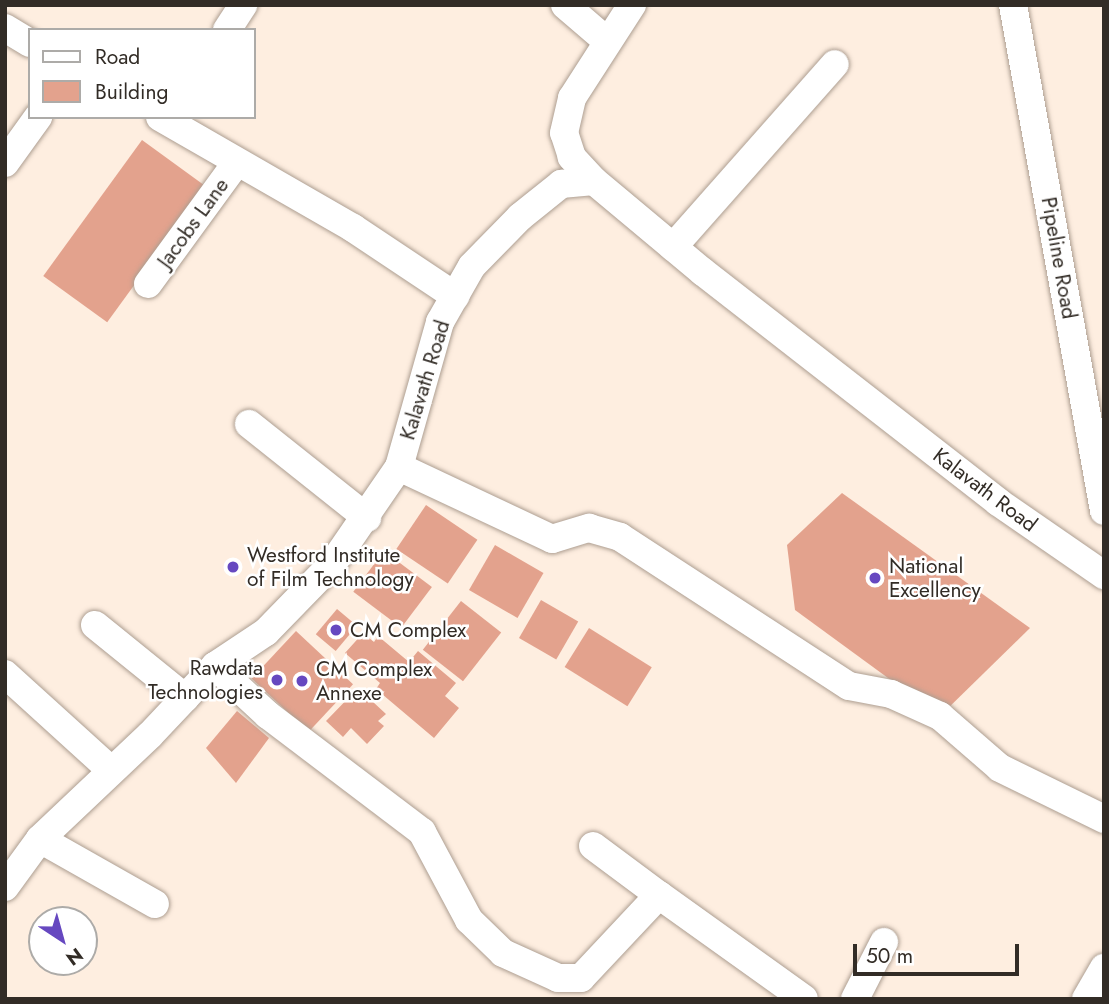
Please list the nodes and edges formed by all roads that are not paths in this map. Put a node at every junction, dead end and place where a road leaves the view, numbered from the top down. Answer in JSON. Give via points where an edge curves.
{"nodes":[{"id":1,"x":243,"y":5,"type":"edge"},
{"id":2,"x":565,"y":5,"type":"edge"},
{"id":3,"x":632,"y":5,"type":"edge"},
{"id":4,"x":1013,"y":5,"type":"edge"},
{"id":5,"x":5,"y":28,"type":"edge"},
{"id":6,"x":227,"y":28,"type":"edge"},
{"id":7,"x":607,"y":41,"type":"junction"},
{"id":8,"x":28,"y":42,"type":"edge"},
{"id":9,"x":835,"y":64,"type":"dead end"},
{"id":10,"x":37,"y":119,"type":"edge"},
{"id":11,"x":167,"y":119,"type":"edge"},
{"id":12,"x":237,"y":162,"type":"junction"},
{"id":13,"x":5,"y":163,"type":"edge"},
{"id":14,"x":594,"y":181,"type":"junction"},
{"id":15,"x":673,"y":247,"type":"junction"},
{"id":16,"x":148,"y":284,"type":"dead end"},
{"id":17,"x":455,"y":296,"type":"junction"},
{"id":18,"x":249,"y":424,"type":"dead end"},
{"id":19,"x":399,"y":467,"type":"junction"},
{"id":20,"x":1099,"y":472,"type":"edge"},
{"id":21,"x":1104,"y":511,"type":"edge"},
{"id":22,"x":367,"y":518,"type":"junction"},
{"id":23,"x":1104,"y":575,"type":"edge"},
{"id":24,"x":95,"y":625,"type":"dead end"},
{"id":25,"x":215,"y":666,"type":"junction"},
{"id":26,"x":5,"y":674,"type":"edge"},
{"id":27,"x":185,"y":698,"type":"junction"},
{"id":28,"x":111,"y":770,"type":"junction"},
{"id":29,"x":1104,"y":818,"type":"edge"},
{"id":30,"x":593,"y":846,"type":"dead end"},
{"id":31,"x":23,"y":850,"type":"edge"},
{"id":32,"x":5,"y":887,"type":"edge"},
{"id":33,"x":659,"y":895,"type":"junction"},
{"id":34,"x":155,"y":904,"type":"dead end"},
{"id":35,"x":884,"y":942,"type":"dead end"},
{"id":36,"x":1104,"y":968,"type":"edge"},
{"id":37,"x":804,"y":999,"type":"edge"},
{"id":38,"x":855,"y":999,"type":"edge"},
{"id":39,"x":1086,"y":999,"type":"edge"}],
"edges":[{"from":1,"to":6,"type":"street"},
{"from":2,"to":7,"type":"street"},
{"from":3,"to":7,"type":"street"},
{"from":4,"to":20,"type":"street","name":"Pipeline Road"},
{"from":5,"to":8,"type":"street"},
{"from":7,"to":14,"type":"street","via":[[572,97],[564,133],[572,158]]},
{"from":9,"to":15,"type":"street"},
{"from":10,"to":13,"type":"street"},
{"from":11,"to":12,"type":"street"},
{"from":12,"to":16,"type":"street","name":"Jacobs Lane"},
{"from":12,"to":17,"type":"street","via":[[353,228]]},
{"from":14,"to":15,"type":"street","name":"Kalavath Road"},
{"from":14,"to":17,"type":"street","name":"Kalavath Road","via":[[561,184],[520,217],[472,266]]},
{"from":15,"to":23,"type":"street","name":"Kalavath Road","via":[[998,502]]},
{"from":17,"to":19,"type":"street","name":"Kalavath Road","via":[[440,323]]},
{"from":18,"to":22,"type":"street"},
{"from":19,"to":22,"type":"street","name":"Kalavath Road"},
{"from":19,"to":29,"type":"street","via":[[552,539],[589,528],[620,537],[849,686],[891,694],[940,716],[1000,768]]},
{"from":20,"to":21,"type":"street","name":"Pipeline Road"},
{"from":22,"to":25,"type":"street","name":"Kalavath Road","via":[[333,563],[266,632]]},
{"from":24,"to":27,"type":"street"},
{"from":25,"to":27,"type":"street","name":"Kalavath Road"},
{"from":25,"to":33,"type":"street","via":[[268,715],[422,832],[469,920],[487,941],[525,965],[558,978],[582,978]]},
{"from":26,"to":28,"type":"street"},
{"from":27,"to":28,"type":"street","name":"Kalavath Road"},
{"from":28,"to":31,"type":"street","name":"Kalavath Road"},
{"from":30,"to":33,"type":"street"},
{"from":31,"to":32,"type":"street","name":"Kalavath Road"},
{"from":31,"to":34,"type":"street"},
{"from":33,"to":37,"type":"street"},
{"from":35,"to":38,"type":"street"},
{"from":36,"to":39,"type":"street"}]}
